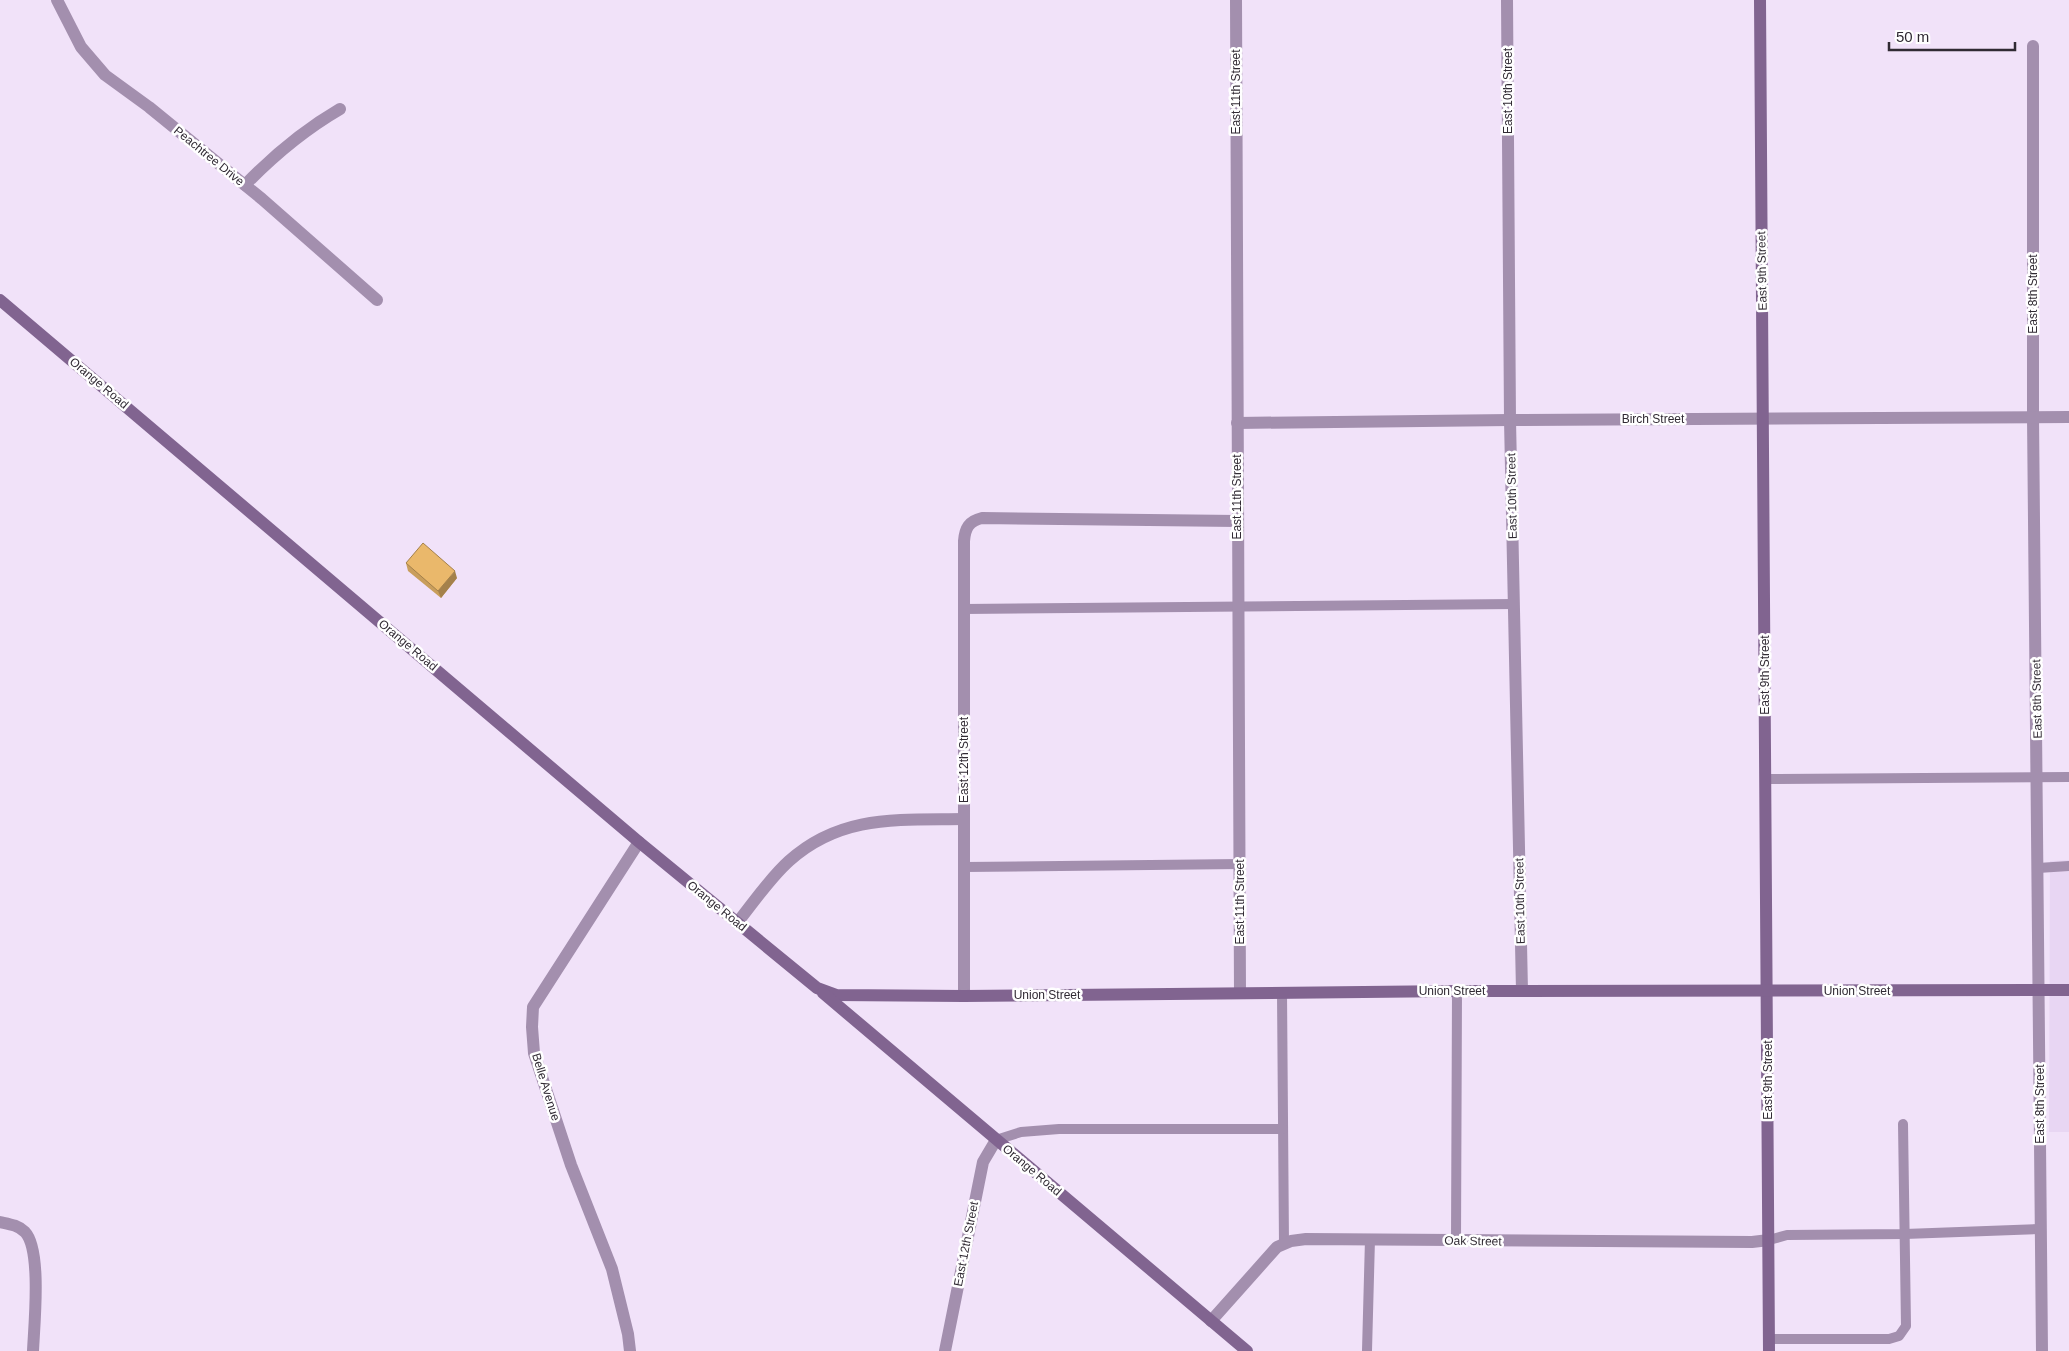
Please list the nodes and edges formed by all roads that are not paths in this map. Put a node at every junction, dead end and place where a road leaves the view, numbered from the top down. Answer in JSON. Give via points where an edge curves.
{"nodes":[{"id":1,"x":57,"y":0,"type":"edge"},
{"id":2,"x":1236,"y":0,"type":"edge"},
{"id":3,"x":1508,"y":0,"type":"edge"},
{"id":4,"x":1760,"y":0,"type":"edge"},
{"id":5,"x":2033,"y":46,"type":"dead end"},
{"id":6,"x":340,"y":109,"type":"dead end"},
{"id":7,"x":245,"y":185,"type":"junction"},
{"id":8,"x":0,"y":300,"type":"edge"},
{"id":9,"x":377,"y":300,"type":"dead end"},
{"id":10,"x":2033,"y":417,"type":"junction"},
{"id":11,"x":2069,"y":417,"type":"edge"},
{"id":12,"x":1764,"y":418,"type":"junction"},
{"id":13,"x":1510,"y":420,"type":"junction"},
{"id":14,"x":1237,"y":423,"type":"junction"},
{"id":15,"x":1237,"y":521,"type":"junction"},
{"id":16,"x":1514,"y":604,"type":"junction"},
{"id":17,"x":1238,"y":608,"type":"junction"},
{"id":18,"x":964,"y":609,"type":"junction"},
{"id":19,"x":2038,"y":776,"type":"junction"},
{"id":20,"x":2069,"y":777,"type":"edge"},
{"id":21,"x":1766,"y":779,"type":"junction"},
{"id":22,"x":964,"y":819,"type":"junction"},
{"id":23,"x":640,"y":842,"type":"junction"},
{"id":24,"x":1240,"y":864,"type":"junction"},
{"id":25,"x":2069,"y":866,"type":"edge"},
{"id":26,"x":965,"y":867,"type":"junction"},
{"id":27,"x":2038,"y":868,"type":"junction"},
{"id":28,"x":738,"y":923,"type":"junction"},
{"id":29,"x":817,"y":988,"type":"junction"},
{"id":30,"x":2040,"y":990,"type":"junction"},
{"id":31,"x":2069,"y":990,"type":"edge"},
{"id":32,"x":1457,"y":991,"type":"junction"},
{"id":33,"x":1522,"y":991,"type":"junction"},
{"id":34,"x":1768,"y":991,"type":"junction"},
{"id":35,"x":1282,"y":993,"type":"junction"},
{"id":36,"x":1240,"y":994,"type":"junction"},
{"id":37,"x":836,"y":995,"type":"joint"},
{"id":38,"x":964,"y":996,"type":"junction"},
{"id":39,"x":1903,"y":1124,"type":"dead end"},
{"id":40,"x":1283,"y":1129,"type":"junction"},
{"id":41,"x":996,"y":1140,"type":"junction"},
{"id":42,"x":0,"y":1222,"type":"edge"},
{"id":43,"x":2041,"y":1229,"type":"junction"},
{"id":44,"x":1905,"y":1234,"type":"junction"},
{"id":45,"x":1370,"y":1239,"type":"junction"},
{"id":46,"x":1769,"y":1240,"type":"junction"},
{"id":47,"x":1456,"y":1241,"type":"junction"},
{"id":48,"x":1284,"y":1244,"type":"junction"},
{"id":49,"x":1211,"y":1321,"type":"junction"},
{"id":50,"x":1769,"y":1345,"type":"edge"},
{"id":51,"x":33,"y":1351,"type":"edge"},
{"id":52,"x":630,"y":1351,"type":"edge"},
{"id":53,"x":945,"y":1351,"type":"edge"},
{"id":54,"x":1247,"y":1351,"type":"edge"},
{"id":55,"x":1367,"y":1351,"type":"edge"},
{"id":56,"x":2042,"y":1351,"type":"edge"}],
"edges":[{"from":1,"to":7,"type":"street","name":"Peachtree Drive","via":[[81,47],[106,75]]},
{"from":2,"to":14,"type":"street","name":"East 11th Street"},
{"from":3,"to":13,"type":"street","name":"East 10th Street"},
{"from":4,"to":12,"type":"main road","name":"East 9th Street"},
{"from":5,"to":10,"type":"street","name":"East 8th Street"},
{"from":6,"to":7,"type":"street","via":[[282,148]]},
{"from":7,"to":9,"type":"street","name":"Peachtree Drive"},
{"from":8,"to":23,"type":"main road","name":"Orange Road"},
{"from":10,"to":11,"type":"street","name":"Birch Street"},
{"from":10,"to":12,"type":"street","name":"Birch Street"},
{"from":10,"to":19,"type":"street","name":"East 8th Street"},
{"from":12,"to":13,"type":"street","name":"Birch Street"},
{"from":12,"to":21,"type":"main road","name":"East 9th Street"},
{"from":13,"to":14,"type":"street","name":"Birch Street"},
{"from":13,"to":16,"type":"street","name":"East 10th Street"},
{"from":14,"to":15,"type":"street","name":"East 11th Street"},
{"from":15,"to":17,"type":"street","name":"East 11th Street"},
{"from":15,"to":18,"type":"street","name":"East 12th Street","via":[[974,520],[968,526],[964,541]]},
{"from":16,"to":17,"type":"lane"},
{"from":16,"to":33,"type":"street","name":"East 10th Street"},
{"from":17,"to":18,"type":"lane"},
{"from":17,"to":24,"type":"street","name":"East 11th Street"},
{"from":18,"to":22,"type":"street","name":"East 12th Street"},
{"from":19,"to":20,"type":"lane"},
{"from":19,"to":21,"type":"lane"},
{"from":19,"to":27,"type":"street","name":"East 8th Street"},
{"from":21,"to":34,"type":"main road","name":"East 9th Street"},
{"from":22,"to":26,"type":"street","name":"East 12th Street"},
{"from":22,"to":28,"type":"street","via":[[865,822],[832,833],[789,860]]},
{"from":23,"to":28,"type":"main road","name":"Orange Road"},
{"from":23,"to":52,"type":"street","name":"Belle Avenue","via":[[532,1007],[534,1053],[568,1156],[612,1269]]},
{"from":24,"to":26,"type":"lane"},
{"from":24,"to":36,"type":"street","name":"East 11th Street"},
{"from":25,"to":27,"type":"lane"},
{"from":26,"to":38,"type":"street","name":"East 12th Street"},
{"from":27,"to":30,"type":"street","name":"East 8th Street"},
{"from":28,"to":29,"type":"main road","name":"Orange Road"},
{"from":29,"to":37,"type":"main road","name":"Orange Road"},
{"from":29,"to":41,"type":"main road","name":"Orange Road"},
{"from":30,"to":31,"type":"main road","name":"Union Street"},
{"from":30,"to":34,"type":"main road","name":"Union Street"},
{"from":30,"to":43,"type":"street","name":"East 8th Street"},
{"from":32,"to":33,"type":"main road","name":"Union Street"},
{"from":32,"to":35,"type":"main road","name":"Union Street"},
{"from":32,"to":47,"type":"lane"},
{"from":33,"to":34,"type":"main road","name":"Union Street"},
{"from":34,"to":46,"type":"main road","name":"East 9th Street"},
{"from":35,"to":36,"type":"main road","name":"Union Street"},
{"from":35,"to":40,"type":"lane"},
{"from":36,"to":38,"type":"main road","name":"Union Street"},
{"from":37,"to":38,"type":"main road","name":"Union Street"},
{"from":39,"to":44,"type":"lane"},
{"from":40,"to":41,"type":"lane","via":[[1059,1129],[1021,1132]]},
{"from":40,"to":48,"type":"lane"},
{"from":41,"to":49,"type":"main road","name":"Orange Road"},
{"from":41,"to":53,"type":"street","name":"East 12th Street","via":[[982,1162]]},
{"from":42,"to":51,"type":"street","via":[[18,1227],[29,1238],[35,1270]]},
{"from":43,"to":44,"type":"lane"},
{"from":43,"to":56,"type":"street","name":"East 8th Street"},
{"from":44,"to":46,"type":"lane","via":[[1787,1235]]},
{"from":44,"to":50,"type":"lane","via":[[1906,1326],[1899,1336]]},
{"from":45,"to":47,"type":"street","name":"Oak Street"},
{"from":45,"to":48,"type":"street","name":"Oak Street","via":[[1306,1239]]},
{"from":45,"to":55,"type":"lane"},
{"from":46,"to":47,"type":"street","name":"Oak Street"},
{"from":46,"to":50,"type":"main road","name":"East 9th Street"},
{"from":48,"to":49,"type":"street","name":"Oak Street","via":[[1277,1247]]},
{"from":49,"to":54,"type":"main road","name":"Orange Road"}]}
